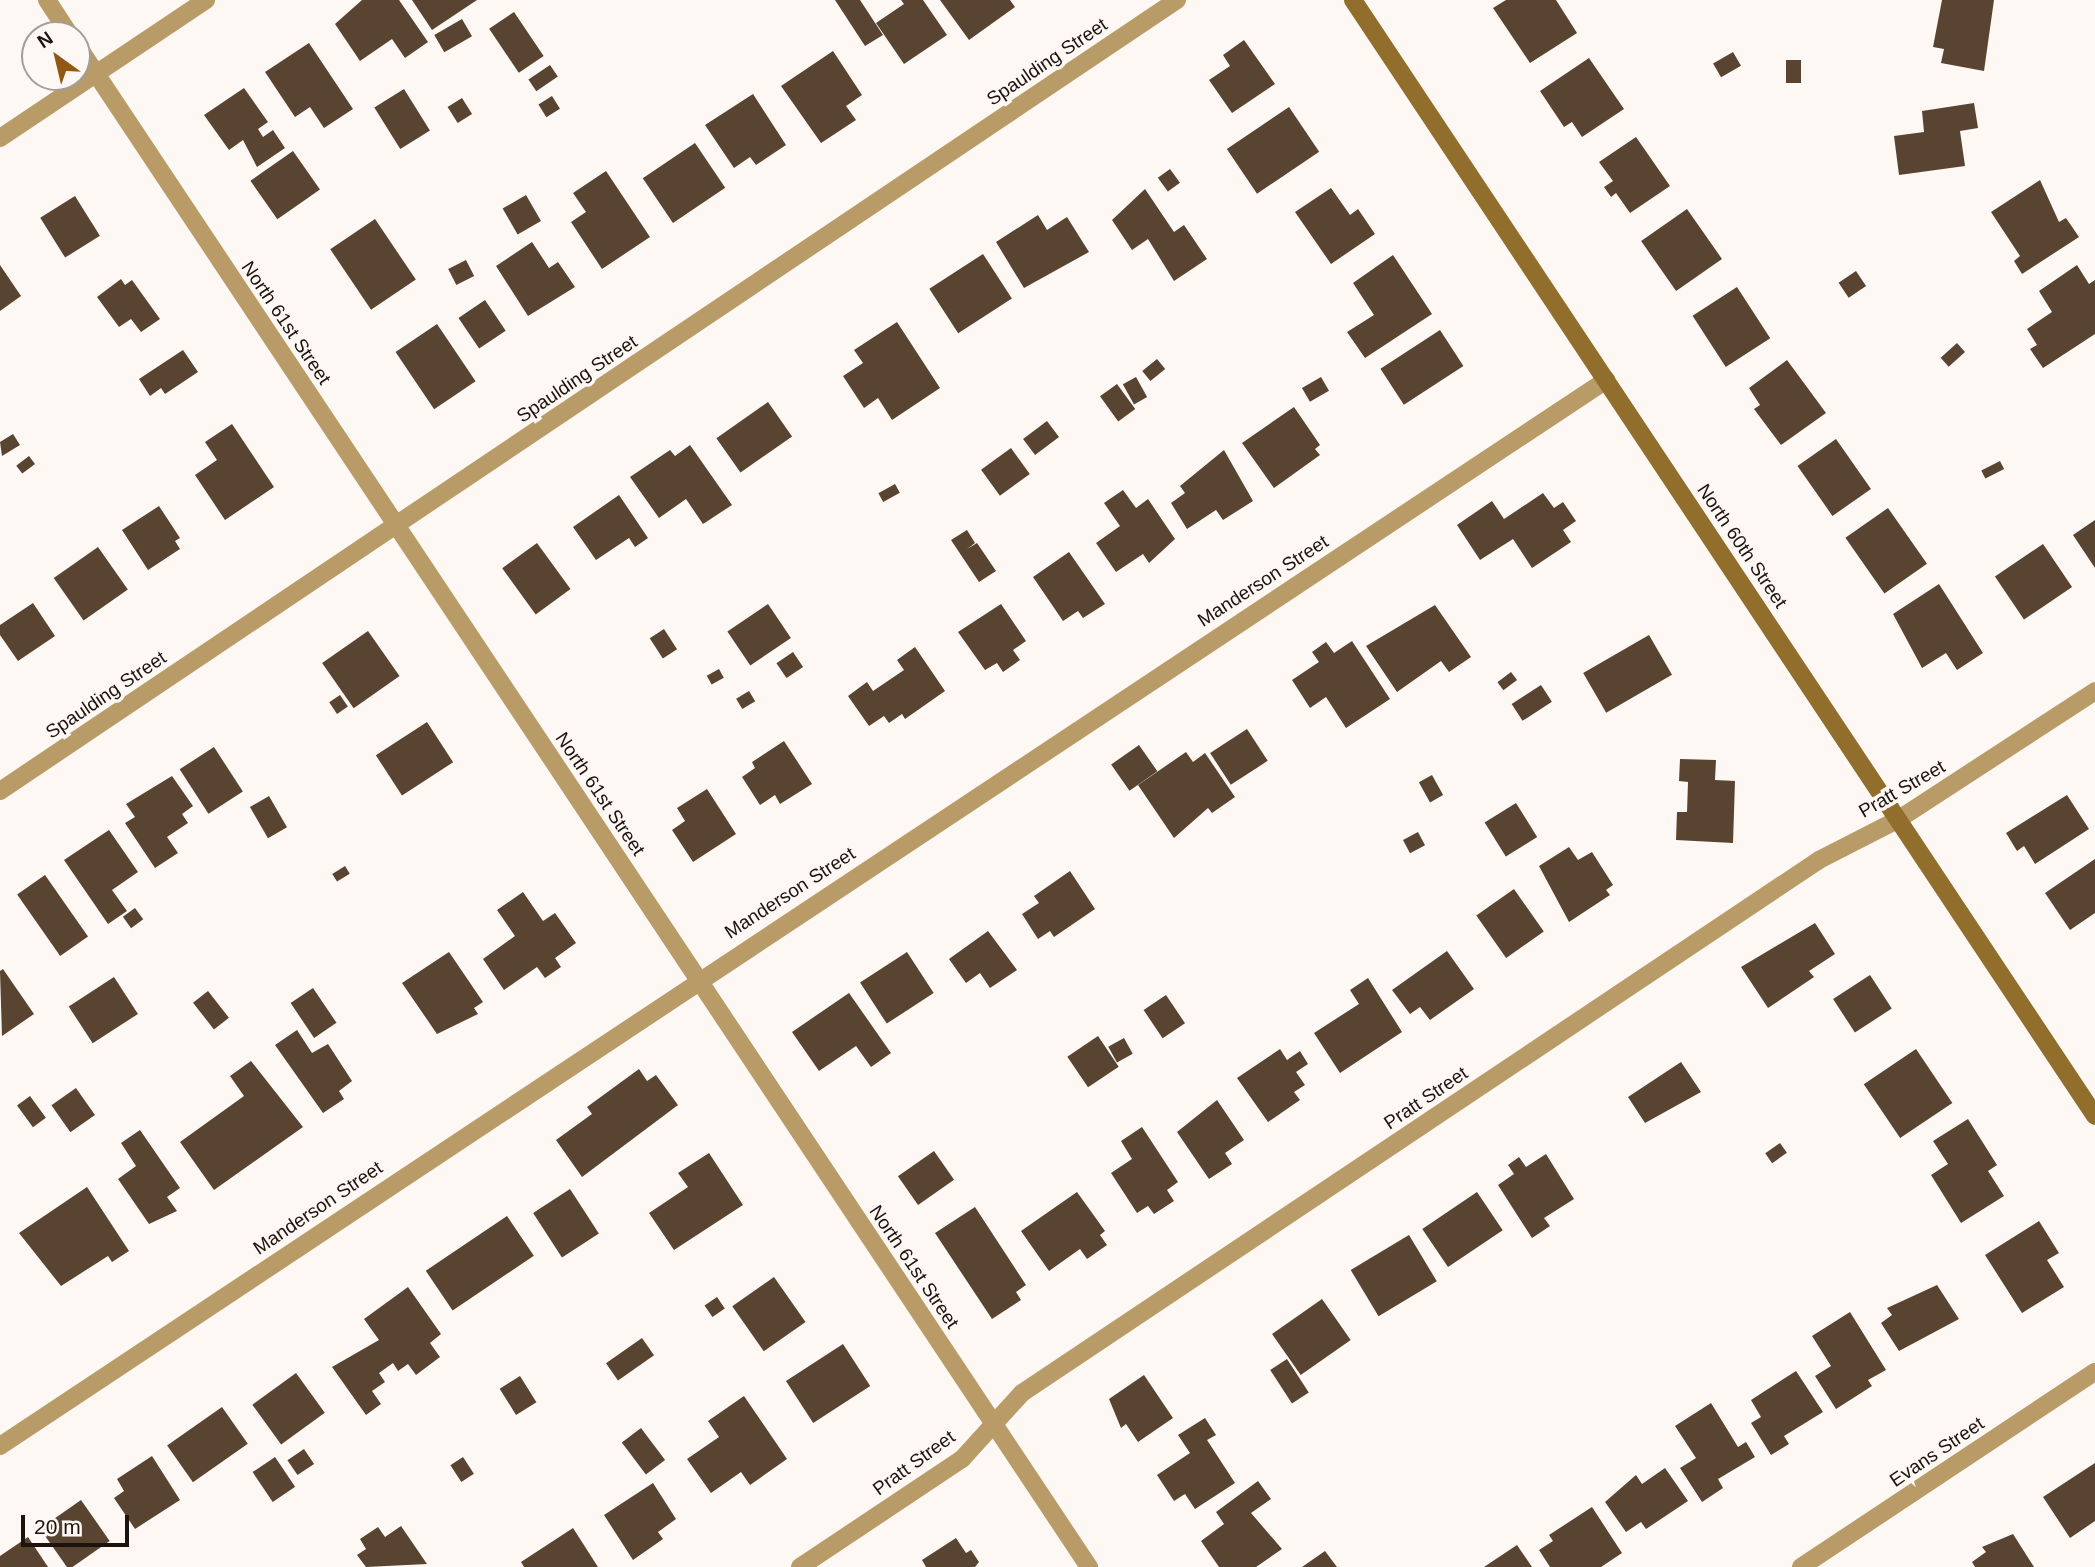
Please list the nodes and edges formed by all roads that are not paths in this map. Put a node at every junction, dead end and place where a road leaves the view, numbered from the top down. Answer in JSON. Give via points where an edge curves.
{"nodes":[{"id":1,"x":47,"y":0,"type":"edge"},
{"id":2,"x":206,"y":0,"type":"edge"},
{"id":3,"x":1177,"y":0,"type":"edge"},
{"id":4,"x":1353,"y":0,"type":"edge"},
{"id":5,"x":61,"y":21,"type":"edge"},
{"id":6,"x":91,"y":66,"type":"edge"},
{"id":7,"x":96,"y":74,"type":"junction"},
{"id":8,"x":0,"y":138,"type":"edge"},
{"id":9,"x":1606,"y":380,"type":"junction"},
{"id":10,"x":396,"y":526,"type":"junction"},
{"id":11,"x":2095,"y":691,"type":"edge"},
{"id":12,"x":0,"y":791,"type":"edge"},
{"id":13,"x":1899,"y":819,"type":"junction"},
{"id":14,"x":698,"y":979,"type":"junction"},
{"id":15,"x":2095,"y":1115,"type":"edge"},
{"id":16,"x":2095,"y":1372,"type":"edge"},
{"id":17,"x":994,"y":1424,"type":"junction"},
{"id":18,"x":0,"y":1446,"type":"edge"},
{"id":19,"x":800,"y":1567,"type":"edge"},
{"id":20,"x":1089,"y":1567,"type":"edge"},
{"id":21,"x":1801,"y":1567,"type":"edge"}],
"edges":[{"from":1,"to":5,"type":"street"},
{"from":2,"to":7,"type":"street"},
{"from":3,"to":10,"type":"street","name":"Spaulding Street"},
{"from":4,"to":9,"type":"main road","name":"North 60th Street"},
{"from":6,"to":7,"type":"street","name":"North 61st Street"},
{"from":7,"to":8,"type":"street"},
{"from":7,"to":10,"type":"street","name":"North 61st Street"},
{"from":9,"to":13,"type":"main road","name":"North 60th Street"},
{"from":9,"to":14,"type":"street","name":"Manderson Street"},
{"from":10,"to":12,"type":"street","name":"Spaulding Street"},
{"from":10,"to":14,"type":"street","name":"North 61st Street"},
{"from":11,"to":13,"type":"street","name":"Pratt Street"},
{"from":13,"to":15,"type":"main road","name":"North 60th Street"},
{"from":13,"to":17,"type":"street","name":"Pratt Street","via":[[1796,875],[1022,1393]]},
{"from":14,"to":17,"type":"street","name":"North 61st Street"},
{"from":14,"to":18,"type":"street","name":"Manderson Street"},
{"from":16,"to":21,"type":"street","name":"Evans Street"},
{"from":17,"to":19,"type":"street","name":"Pratt Street","via":[[962,1459]]},
{"from":17,"to":20,"type":"street","name":"North 61st Street"}]}
